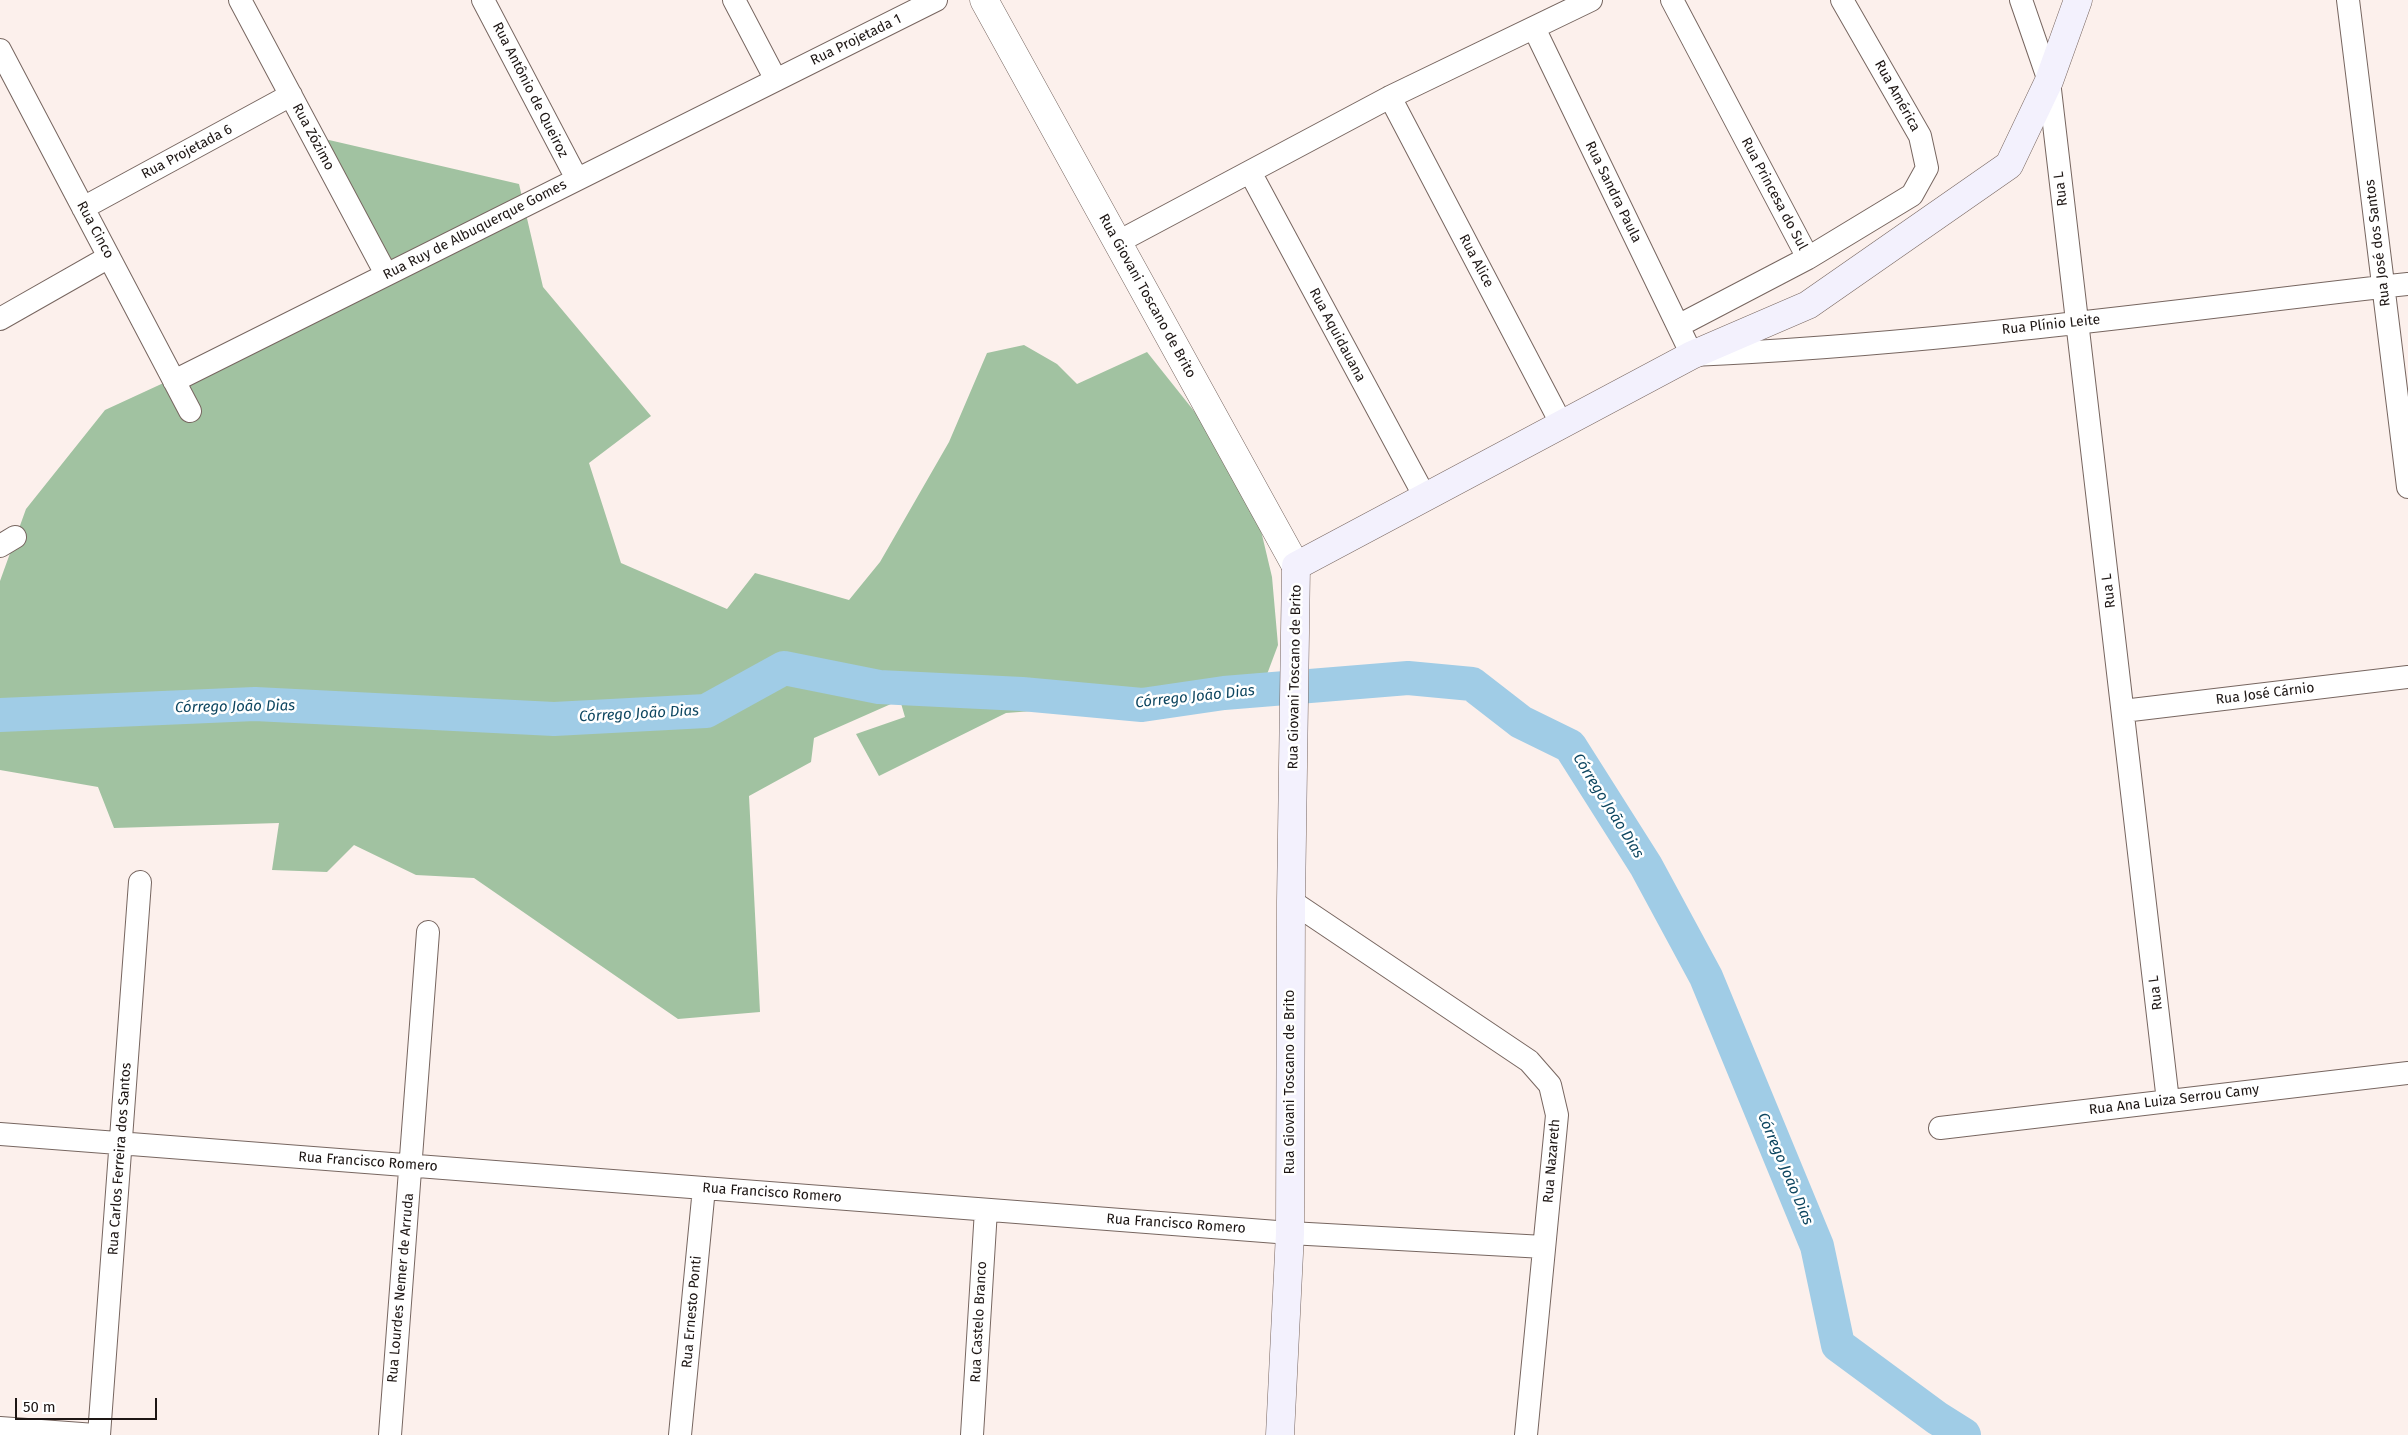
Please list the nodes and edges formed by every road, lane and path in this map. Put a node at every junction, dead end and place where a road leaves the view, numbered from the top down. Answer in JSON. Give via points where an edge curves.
{"nodes":[{"id":1,"x":240,"y":0,"type":"edge"},
{"id":2,"x":483,"y":0,"type":"edge"},
{"id":3,"x":734,"y":0,"type":"edge"},
{"id":4,"x":936,"y":0,"type":"edge"},
{"id":5,"x":984,"y":0,"type":"edge"},
{"id":6,"x":1591,"y":0,"type":"edge"},
{"id":7,"x":1672,"y":0,"type":"edge"},
{"id":8,"x":1842,"y":0,"type":"edge"},
{"id":9,"x":2021,"y":0,"type":"edge"},
{"id":10,"x":2078,"y":0,"type":"edge"},
{"id":11,"x":2348,"y":0,"type":"edge"},
{"id":12,"x":1534,"y":28,"type":"junction"},
{"id":13,"x":0,"y":50,"type":"edge"},
{"id":14,"x":776,"y":80,"type":"junction"},
{"id":15,"x":2049,"y":81,"type":"junction"},
{"id":16,"x":8,"y":86,"type":"edge"},
{"id":17,"x":290,"y":95,"type":"junction"},
{"id":18,"x":1390,"y":97,"type":"junction"},
{"id":19,"x":1250,"y":172,"type":"junction"},
{"id":20,"x":577,"y":179,"type":"junction"},
{"id":21,"x":83,"y":208,"type":"junction"},
{"id":22,"x":1118,"y":242,"type":"junction"},
{"id":23,"x":109,"y":257,"type":"junction"},
{"id":24,"x":1808,"y":258,"type":"junction"},
{"id":25,"x":386,"y":274,"type":"junction"},
{"id":26,"x":2408,"y":284,"type":"edge"},
{"id":27,"x":2384,"y":287,"type":"junction"},
{"id":28,"x":0,"y":319,"type":"edge"},
{"id":29,"x":2077,"y":322,"type":"junction"},
{"id":30,"x":1678,"y":326,"type":"junction"},
{"id":31,"x":1692,"y":355,"type":"junction"},
{"id":32,"x":174,"y":381,"type":"junction"},
{"id":33,"x":190,"y":411,"type":"dead end"},
{"id":34,"x":1562,"y":425,"type":"junction"},
{"id":35,"x":2408,"y":487,"type":"edge"},
{"id":36,"x":1425,"y":497,"type":"junction"},
{"id":37,"x":1296,"y":566,"type":"junction"},
{"id":38,"x":2408,"y":677,"type":"edge"},
{"id":39,"x":2123,"y":711,"type":"junction"},
{"id":40,"x":140,"y":882,"type":"dead end"},
{"id":41,"x":1291,"y":901,"type":"junction"},
{"id":42,"x":428,"y":932,"type":"dead end"},
{"id":43,"x":2408,"y":1073,"type":"edge"},
{"id":44,"x":2168,"y":1101,"type":"junction"},
{"id":45,"x":1940,"y":1128,"type":"dead end"},
{"id":46,"x":0,"y":1134,"type":"edge"},
{"id":47,"x":121,"y":1143,"type":"junction"},
{"id":48,"x":411,"y":1165,"type":"junction"},
{"id":49,"x":704,"y":1188,"type":"junction"},
{"id":50,"x":986,"y":1210,"type":"junction"},
{"id":51,"x":1290,"y":1233,"type":"junction"},
{"id":52,"x":1544,"y":1247,"type":"junction"},
{"id":53,"x":0,"y":1428,"type":"edge"},
{"id":54,"x":95,"y":1435,"type":"edge"},
{"id":55,"x":99,"y":1435,"type":"edge"},
{"id":56,"x":390,"y":1435,"type":"edge"},
{"id":57,"x":680,"y":1435,"type":"edge"},
{"id":58,"x":972,"y":1435,"type":"edge"},
{"id":59,"x":1280,"y":1435,"type":"edge"},
{"id":60,"x":1526,"y":1435,"type":"edge"}],
"edges":[{"from":1,"to":17,"type":"street","name":"Rua Zózimo"},
{"from":2,"to":20,"type":"street","name":"Rua Antônio de Queiroz"},
{"from":3,"to":14,"type":"street"},
{"from":4,"to":14,"type":"street","name":"Rua Projetada 1"},
{"from":5,"to":22,"type":"street","name":"Rua Giovani Toscano de Brito"},
{"from":6,"to":12,"type":"street"},
{"from":7,"to":24,"type":"street","name":"Rua Princesa do Sul"},
{"from":8,"to":24,"type":"street","name":"Rua América","via":[[1920,136],[1927,168],[1912,195]]},
{"from":9,"to":15,"type":"street","name":"Rua L"},
{"from":10,"to":15,"type":"main road"},
{"from":11,"to":27,"type":"street","name":"Rua José dos Santos"},
{"from":12,"to":18,"type":"street"},
{"from":12,"to":30,"type":"street","name":"Rua Sandra Paula"},
{"from":13,"to":16,"type":"street","name":"Rua Cinco"},
{"from":14,"to":20,"type":"street","name":"Rua Ruy de Albuquerque Gomes"},
{"from":15,"to":29,"type":"street","name":"Rua L"},
{"from":15,"to":31,"type":"main road","via":[[2008,165],[1808,305]]},
{"from":16,"to":21,"type":"street","name":"Rua Cinco"},
{"from":17,"to":21,"type":"street","name":"Rua Projetada 6"},
{"from":17,"to":25,"type":"street","name":"Rua Zózimo"},
{"from":18,"to":19,"type":"street"},
{"from":18,"to":34,"type":"street","name":"Rua Alice"},
{"from":19,"to":22,"type":"street"},
{"from":19,"to":36,"type":"street","name":"Rua Aquidauana"},
{"from":20,"to":25,"type":"street","name":"Rua Ruy de Albuquerque Gomes"},
{"from":21,"to":23,"type":"street","name":"Rua Cinco"},
{"from":22,"to":37,"type":"street","name":"Rua Giovani Toscano de Brito"},
{"from":23,"to":28,"type":"street"},
{"from":23,"to":32,"type":"street","name":"Rua Cinco"},
{"from":24,"to":30,"type":"street","name":"Rua Princesa do Sul"},
{"from":25,"to":32,"type":"street","name":"Rua Ruy de Albuquerque Gomes"},
{"from":26,"to":27,"type":"street","name":"Rua Plínio Leite"},
{"from":27,"to":29,"type":"street","name":"Rua Plínio Leite"},
{"from":27,"to":35,"type":"street","name":"Rua José dos Santos"},
{"from":29,"to":31,"type":"street","name":"Rua Plínio Leite","via":[[1796,351]]},
{"from":29,"to":39,"type":"street","name":"Rua L"},
{"from":30,"to":31,"type":"street","name":"Rua Sandra Paula"},
{"from":31,"to":34,"type":"main road"},
{"from":32,"to":33,"type":"street","name":"Rua Cinco"},
{"from":34,"to":36,"type":"main road"},
{"from":36,"to":37,"type":"main road"},
{"from":37,"to":41,"type":"main road","name":"Rua Giovani Toscano de Brito"},
{"from":38,"to":39,"type":"street","name":"Rua José Cárnio"},
{"from":39,"to":44,"type":"street","name":"Rua L"},
{"from":40,"to":47,"type":"street","name":"Rua Carlos Ferreira dos Santos"},
{"from":41,"to":51,"type":"main road","name":"Rua Giovani Toscano de Brito"},
{"from":41,"to":52,"type":"street","name":"Rua Nazareth","via":[[1529,1061],[1550,1085],[1557,1116]]},
{"from":42,"to":48,"type":"street","name":"Rua Lourdes Nemer de Arruda"},
{"from":43,"to":44,"type":"street","name":"Rua Ana Luiza Serrou Camy"},
{"from":44,"to":45,"type":"street","name":"Rua Ana Luiza Serrou Camy"},
{"from":46,"to":47,"type":"street","name":"Rua Francisco Romero"},
{"from":47,"to":48,"type":"street","name":"Rua Francisco Romero"},
{"from":47,"to":55,"type":"street","name":"Rua Carlos Ferreira dos Santos"},
{"from":48,"to":49,"type":"street","name":"Rua Francisco Romero"},
{"from":48,"to":56,"type":"street","name":"Rua Lourdes Nemer de Arruda"},
{"from":49,"to":50,"type":"street","name":"Rua Francisco Romero"},
{"from":49,"to":57,"type":"street","name":"Rua Ernesto Ponti"},
{"from":50,"to":51,"type":"street","name":"Rua Francisco Romero"},
{"from":50,"to":58,"type":"street","name":"Rua Castelo Branco"},
{"from":51,"to":52,"type":"street","name":"Rua Francisco Romero"},
{"from":51,"to":59,"type":"main road","name":"Rua Giovani Toscano de Brito"},
{"from":52,"to":60,"type":"street","name":"Rua Nazareth"},
{"from":53,"to":54,"type":"street"}]}
